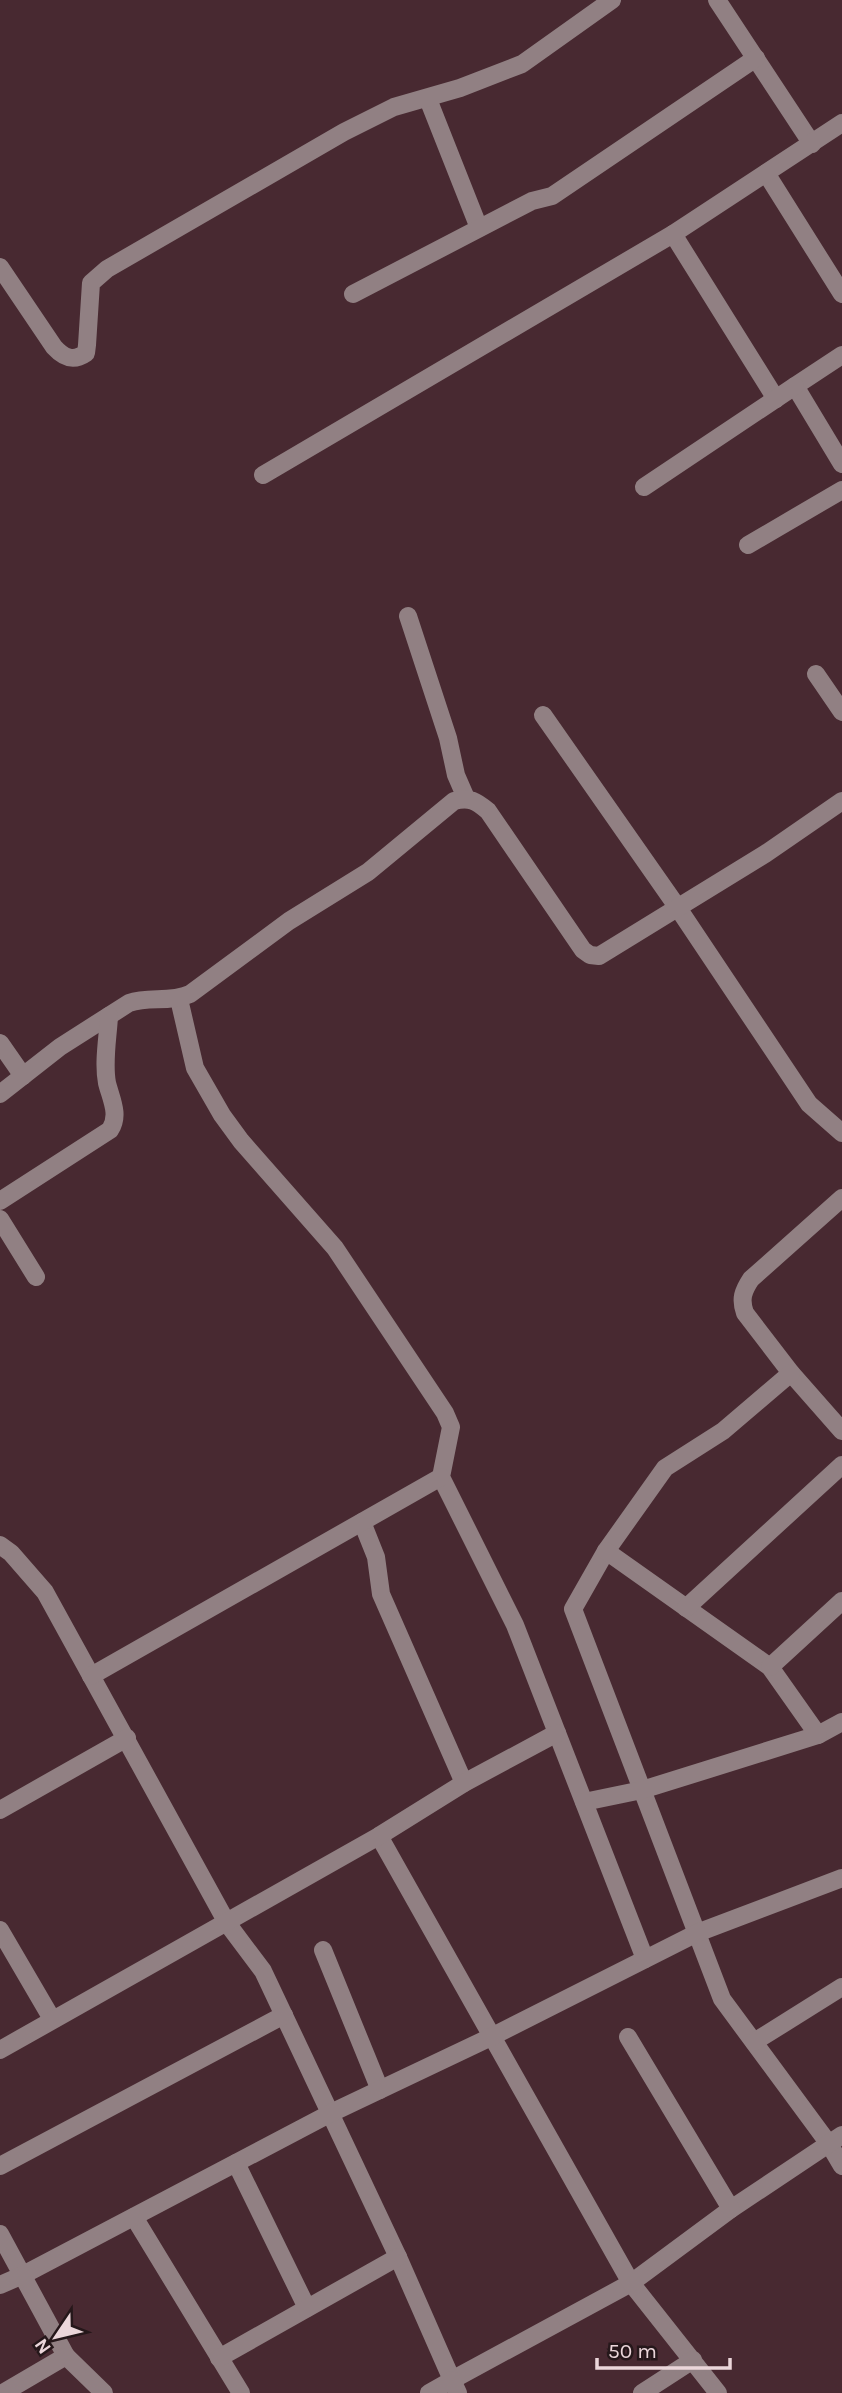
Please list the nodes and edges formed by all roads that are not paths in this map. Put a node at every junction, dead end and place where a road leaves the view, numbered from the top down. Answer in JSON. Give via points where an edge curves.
{"nodes":[{"id":1,"x":612,"y":0,"type":"edge"},
{"id":2,"x":717,"y":0,"type":"edge"},
{"id":3,"x":755,"y":58,"type":"junction"},
{"id":4,"x":428,"y":99,"type":"junction"},
{"id":5,"x":842,"y":123,"type":"edge"},
{"id":6,"x":812,"y":144,"type":"junction"},
{"id":7,"x":766,"y":173,"type":"junction"},
{"id":8,"x":480,"y":228,"type":"junction"},
{"id":9,"x":673,"y":234,"type":"junction"},
{"id":10,"x":0,"y":267,"type":"edge"},
{"id":11,"x":353,"y":294,"type":"dead end"},
{"id":12,"x":842,"y":294,"type":"edge"},
{"id":13,"x":842,"y":355,"type":"edge"},
{"id":14,"x":795,"y":386,"type":"junction"},
{"id":15,"x":776,"y":398,"type":"junction"},
{"id":16,"x":842,"y":464,"type":"edge"},
{"id":17,"x":263,"y":475,"type":"dead end"},
{"id":18,"x":644,"y":486,"type":"dead end"},
{"id":19,"x":842,"y":490,"type":"edge"},
{"id":20,"x":748,"y":545,"type":"dead end"},
{"id":21,"x":408,"y":616,"type":"dead end"},
{"id":22,"x":816,"y":674,"type":"dead end"},
{"id":23,"x":842,"y":712,"type":"edge"},
{"id":24,"x":543,"y":715,"type":"dead end"},
{"id":25,"x":466,"y":798,"type":"junction"},
{"id":26,"x":842,"y":801,"type":"edge"},
{"id":27,"x":678,"y":908,"type":"junction"},
{"id":28,"x":179,"y":999,"type":"junction"},
{"id":29,"x":108,"y":1016,"type":"junction"},
{"id":30,"x":0,"y":1043,"type":"edge"},
{"id":31,"x":23,"y":1076,"type":"junction"},
{"id":32,"x":0,"y":1094,"type":"edge"},
{"id":33,"x":842,"y":1133,"type":"edge"},
{"id":34,"x":842,"y":1198,"type":"edge"},
{"id":35,"x":0,"y":1201,"type":"edge"},
{"id":36,"x":0,"y":1219,"type":"edge"},
{"id":37,"x":36,"y":1277,"type":"dead end"},
{"id":38,"x":791,"y":1373,"type":"junction"},
{"id":39,"x":842,"y":1431,"type":"edge"},
{"id":40,"x":842,"y":1465,"type":"edge"},
{"id":41,"x":441,"y":1477,"type":"junction"},
{"id":42,"x":362,"y":1522,"type":"junction"},
{"id":43,"x":0,"y":1545,"type":"edge"},
{"id":44,"x":606,"y":1551,"type":"junction"},
{"id":45,"x":842,"y":1601,"type":"edge"},
{"id":46,"x":686,"y":1608,"type":"junction"},
{"id":47,"x":770,"y":1667,"type":"junction"},
{"id":48,"x":91,"y":1676,"type":"junction"},
{"id":49,"x":842,"y":1722,"type":"edge"},
{"id":50,"x":557,"y":1732,"type":"junction"},
{"id":51,"x":818,"y":1735,"type":"junction"},
{"id":52,"x":127,"y":1738,"type":"junction"},
{"id":53,"x":464,"y":1783,"type":"junction"},
{"id":54,"x":642,"y":1790,"type":"junction"},
{"id":55,"x":584,"y":1802,"type":"junction"},
{"id":56,"x":0,"y":1810,"type":"edge"},
{"id":57,"x":379,"y":1836,"type":"junction"},
{"id":58,"x":842,"y":1878,"type":"edge"},
{"id":59,"x":228,"y":1923,"type":"junction"},
{"id":60,"x":0,"y":1930,"type":"edge"},
{"id":61,"x":696,"y":1933,"type":"junction"},
{"id":62,"x":323,"y":1950,"type":"dead end"},
{"id":63,"x":645,"y":1959,"type":"junction"},
{"id":64,"x":842,"y":1987,"type":"edge"},
{"id":65,"x":284,"y":2015,"type":"junction"},
{"id":66,"x":52,"y":2019,"type":"junction"},
{"id":67,"x":493,"y":2036,"type":"junction"},
{"id":68,"x":628,"y":2037,"type":"dead end"},
{"id":69,"x":754,"y":2042,"type":"junction"},
{"id":70,"x":0,"y":2050,"type":"edge"},
{"id":71,"x":380,"y":2090,"type":"junction"},
{"id":72,"x":331,"y":2113,"type":"junction"},
{"id":73,"x":836,"y":2139,"type":"edge"},
{"id":74,"x":236,"y":2163,"type":"junction"},
{"id":75,"x":0,"y":2166,"type":"edge"},
{"id":76,"x":842,"y":2166,"type":"edge"},
{"id":77,"x":731,"y":2209,"type":"junction"},
{"id":78,"x":134,"y":2217,"type":"junction"},
{"id":79,"x":0,"y":2234,"type":"edge"},
{"id":80,"x":398,"y":2257,"type":"junction"},
{"id":81,"x":23,"y":2275,"type":"junction"},
{"id":82,"x":631,"y":2283,"type":"junction"},
{"id":83,"x":0,"y":2285,"type":"edge"},
{"id":84,"x":307,"y":2308,"type":"junction"},
{"id":85,"x":66,"y":2356,"type":"junction"},
{"id":86,"x":219,"y":2358,"type":"junction"},
{"id":87,"x":693,"y":2360,"type":"junction"},
{"id":88,"x":455,"y":2386,"type":"edge"},
{"id":89,"x":3,"y":2393,"type":"edge"},
{"id":90,"x":104,"y":2393,"type":"edge"},
{"id":91,"x":241,"y":2393,"type":"edge"},
{"id":92,"x":429,"y":2393,"type":"edge"},
{"id":93,"x":642,"y":2393,"type":"edge"},
{"id":94,"x":718,"y":2393,"type":"edge"}],
"edges":[{"from":1,"to":4,"type":"street","via":[[522,64]]},
{"from":2,"to":3,"type":"street"},
{"from":3,"to":6,"type":"street"},
{"from":3,"to":8,"type":"street","via":[[552,196],[532,201]]},
{"from":4,"to":8,"type":"street"},
{"from":4,"to":10,"type":"street","via":[[394,107],[344,132],[107,269],[91,283],[86,353],[81,356],[70,359],[62,355]]},
{"from":5,"to":6,"type":"street"},
{"from":6,"to":7,"type":"street"},
{"from":7,"to":9,"type":"street"},
{"from":7,"to":12,"type":"street"},
{"from":8,"to":11,"type":"street"},
{"from":9,"to":15,"type":"street"},
{"from":9,"to":17,"type":"street"},
{"from":13,"to":14,"type":"street"},
{"from":14,"to":15,"type":"street"},
{"from":14,"to":16,"type":"street"},
{"from":15,"to":18,"type":"street"},
{"from":19,"to":20,"type":"street"},
{"from":21,"to":25,"type":"street"},
{"from":22,"to":23,"type":"street"},
{"from":24,"to":27,"type":"street"},
{"from":25,"to":27,"type":"street","via":[[488,811],[590,955],[607,953]]},
{"from":25,"to":28,"type":"street","via":[[443,808],[357,880],[289,921]]},
{"from":26,"to":27,"type":"street"},
{"from":27,"to":33,"type":"street","via":[[809,1104]]},
{"from":28,"to":29,"type":"street","via":[[139,999]]},
{"from":28,"to":41,"type":"street","via":[[195,1068],[222,1115],[335,1248],[445,1413],[451,1427]]},
{"from":29,"to":31,"type":"street"},
{"from":29,"to":35,"type":"street","via":[[106,1079],[116,1117],[113,1125]]},
{"from":30,"to":31,"type":"street"},
{"from":31,"to":32,"type":"street"},
{"from":34,"to":38,"type":"street","via":[[751,1279],[744,1291],[741,1303],[745,1313]]},
{"from":36,"to":37,"type":"street"},
{"from":38,"to":39,"type":"street"},
{"from":38,"to":44,"type":"street","via":[[723,1431],[665,1468]]},
{"from":40,"to":46,"type":"street"},
{"from":41,"to":42,"type":"street"},
{"from":41,"to":50,"type":"street","via":[[515,1625]]},
{"from":42,"to":48,"type":"street"},
{"from":42,"to":53,"type":"street","via":[[376,1557],[381,1594]]},
{"from":43,"to":48,"type":"street","via":[[45,1592]]},
{"from":44,"to":46,"type":"street"},
{"from":44,"to":54,"type":"street","via":[[573,1609]]},
{"from":45,"to":47,"type":"street"},
{"from":46,"to":47,"type":"street"},
{"from":47,"to":51,"type":"street"},
{"from":48,"to":52,"type":"street"},
{"from":49,"to":51,"type":"street"},
{"from":50,"to":53,"type":"street"},
{"from":50,"to":55,"type":"street"},
{"from":51,"to":54,"type":"street"},
{"from":52,"to":56,"type":"street"},
{"from":52,"to":59,"type":"street"},
{"from":53,"to":57,"type":"street"},
{"from":54,"to":55,"type":"street"},
{"from":54,"to":61,"type":"street"},
{"from":55,"to":63,"type":"street"},
{"from":57,"to":59,"type":"street"},
{"from":57,"to":67,"type":"street"},
{"from":58,"to":61,"type":"street"},
{"from":59,"to":65,"type":"street","via":[[263,1971]]},
{"from":59,"to":66,"type":"street"},
{"from":60,"to":66,"type":"street"},
{"from":61,"to":63,"type":"street"},
{"from":61,"to":69,"type":"street","via":[[722,1999]]},
{"from":62,"to":71,"type":"street"},
{"from":63,"to":67,"type":"street"},
{"from":64,"to":69,"type":"street"},
{"from":65,"to":72,"type":"street"},
{"from":65,"to":75,"type":"street"},
{"from":66,"to":70,"type":"street"},
{"from":67,"to":71,"type":"street"},
{"from":67,"to":82,"type":"street"},
{"from":68,"to":77,"type":"street"},
{"from":69,"to":73,"type":"street"},
{"from":71,"to":72,"type":"street"},
{"from":72,"to":74,"type":"street"},
{"from":72,"to":80,"type":"street"},
{"from":73,"to":76,"type":"street"},
{"from":73,"to":77,"type":"street"},
{"from":74,"to":78,"type":"street"},
{"from":74,"to":84,"type":"street"},
{"from":77,"to":82,"type":"street"},
{"from":78,"to":81,"type":"street"},
{"from":78,"to":86,"type":"street"},
{"from":79,"to":81,"type":"street"},
{"from":80,"to":84,"type":"street"},
{"from":80,"to":88,"type":"street"},
{"from":81,"to":83,"type":"street"},
{"from":81,"to":85,"type":"street"},
{"from":82,"to":87,"type":"street"},
{"from":82,"to":88,"type":"street"},
{"from":84,"to":86,"type":"street"},
{"from":85,"to":89,"type":"street"},
{"from":85,"to":90,"type":"street"},
{"from":86,"to":91,"type":"street"},
{"from":87,"to":93,"type":"street"},
{"from":87,"to":94,"type":"street"},
{"from":88,"to":92,"type":"street"}]}
